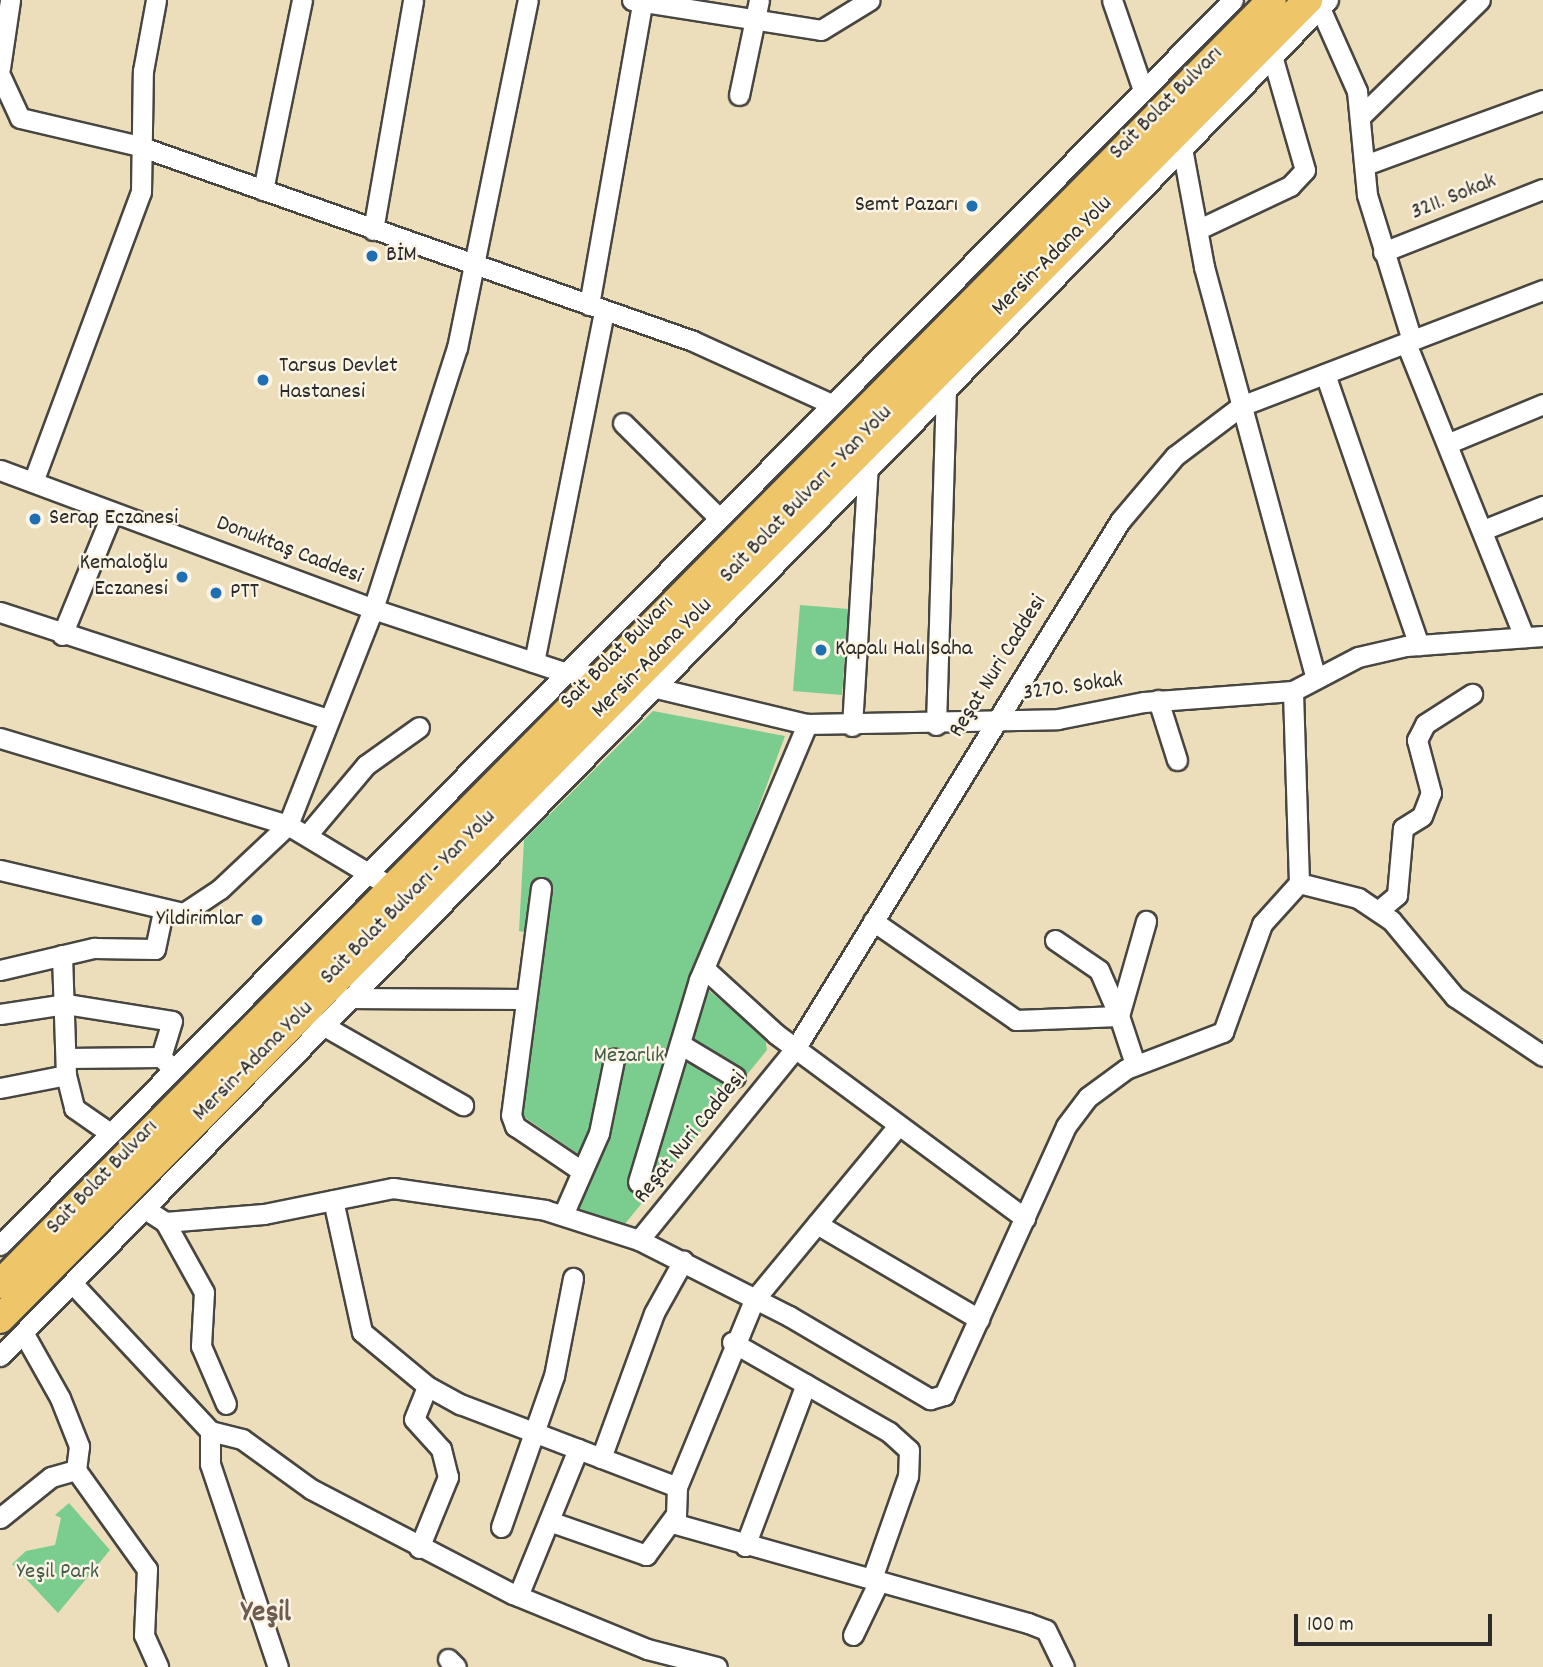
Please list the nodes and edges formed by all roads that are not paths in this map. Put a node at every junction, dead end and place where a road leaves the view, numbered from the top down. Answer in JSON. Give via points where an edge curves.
{"nodes":[{"id":1,"x":10,"y":0,"type":"edge"},
{"id":2,"x":156,"y":0,"type":"edge"},
{"id":3,"x":302,"y":0,"type":"edge"},
{"id":4,"x":413,"y":0,"type":"edge"},
{"id":5,"x":528,"y":0,"type":"edge"},
{"id":6,"x":759,"y":0,"type":"edge"},
{"id":7,"x":870,"y":0,"type":"edge"},
{"id":8,"x":1112,"y":0,"type":"edge"},
{"id":9,"x":1233,"y":0,"type":"edge"},
{"id":10,"x":1272,"y":0,"type":"edge"},
{"id":11,"x":1480,"y":0,"type":"edge"},
{"id":12,"x":639,"y":1,"type":"edge"},
{"id":13,"x":1318,"y":3,"type":"edge"},
{"id":14,"x":755,"y":23,"type":"junction"},
{"id":15,"x":1272,"y":56,"type":"junction"},
{"id":16,"x":0,"y":68,"type":"edge"},
{"id":17,"x":0,"y":75,"type":"edge"},
{"id":18,"x":1143,"y":90,"type":"junction"},
{"id":19,"x":739,"y":95,"type":"dead end"},
{"id":20,"x":1543,"y":100,"type":"edge"},
{"id":21,"x":1361,"y":116,"type":"junction"},
{"id":22,"x":139,"y":146,"type":"junction"},
{"id":23,"x":1182,"y":148,"type":"junction"},
{"id":24,"x":1365,"y":165,"type":"junction"},
{"id":25,"x":1543,"y":189,"type":"edge"},
{"id":26,"x":263,"y":190,"type":"junction"},
{"id":27,"x":1199,"y":229,"type":"junction"},
{"id":28,"x":373,"y":230,"type":"junction"},
{"id":29,"x":1382,"y":252,"type":"junction"},
{"id":30,"x":478,"y":267,"type":"junction"},
{"id":31,"x":1543,"y":290,"type":"edge"},
{"id":32,"x":596,"y":308,"type":"junction"},
{"id":33,"x":1409,"y":341,"type":"junction"},
{"id":34,"x":1325,"y":374,"type":"junction"},
{"id":35,"x":946,"y":389,"type":"junction"},
{"id":36,"x":831,"y":404,"type":"junction"},
{"id":37,"x":1543,"y":404,"type":"edge"},
{"id":38,"x":1241,"y":406,"type":"junction"},
{"id":39,"x":623,"y":423,"type":"dead end"},
{"id":40,"x":1449,"y":443,"type":"junction"},
{"id":41,"x":867,"y":468,"type":"junction"},
{"id":42,"x":0,"y":470,"type":"edge"},
{"id":43,"x":33,"y":482,"type":"junction"},
{"id":44,"x":1543,"y":506,"type":"edge"},
{"id":45,"x":112,"y":513,"type":"junction"},
{"id":46,"x":718,"y":517,"type":"junction"},
{"id":47,"x":1483,"y":530,"type":"junction"},
{"id":48,"x":373,"y":608,"type":"junction"},
{"id":49,"x":0,"y":612,"type":"edge"},
{"id":50,"x":62,"y":635,"type":"junction"},
{"id":51,"x":1534,"y":636,"type":"edge"},
{"id":52,"x":1419,"y":645,"type":"junction"},
{"id":53,"x":534,"y":662,"type":"junction"},
{"id":54,"x":564,"y":672,"type":"junction"},
{"id":55,"x":597,"y":674,"type":"junction"},
{"id":56,"x":1315,"y":678,"type":"junction"},
{"id":57,"x":642,"y":685,"type":"junction"},
{"id":58,"x":1293,"y":691,"type":"junction"},
{"id":59,"x":1472,"y":694,"type":"dead end"},
{"id":60,"x":1158,"y":700,"type":"junction"},
{"id":61,"x":327,"y":719,"type":"junction"},
{"id":62,"x":993,"y":722,"type":"junction"},
{"id":63,"x":807,"y":724,"type":"junction"},
{"id":64,"x":936,"y":725,"type":"junction"},
{"id":65,"x":852,"y":726,"type":"junction"},
{"id":66,"x":419,"y":727,"type":"dead end"},
{"id":67,"x":0,"y":738,"type":"edge"},
{"id":68,"x":1177,"y":760,"type":"dead end"},
{"id":69,"x":288,"y":825,"type":"junction"},
{"id":70,"x":308,"y":834,"type":"junction"},
{"id":71,"x":0,"y":870,"type":"edge"},
{"id":72,"x":379,"y":878,"type":"junction"},
{"id":73,"x":1299,"y":883,"type":"junction"},
{"id":74,"x":541,"y":888,"type":"dead end"},
{"id":75,"x":163,"y":911,"type":"junction"},
{"id":76,"x":1378,"y":911,"type":"junction"},
{"id":77,"x":873,"y":921,"type":"junction"},
{"id":78,"x":1146,"y":922,"type":"dead end"},
{"id":79,"x":1055,"y":940,"type":"dead end"},
{"id":80,"x":62,"y":956,"type":"junction"},
{"id":81,"x":706,"y":970,"type":"junction"},
{"id":82,"x":0,"y":971,"type":"edge"},
{"id":83,"x":345,"y":998,"type":"junction"},
{"id":84,"x":525,"y":999,"type":"junction"},
{"id":85,"x":66,"y":1004,"type":"junction"},
{"id":86,"x":0,"y":1014,"type":"edge"},
{"id":87,"x":1119,"y":1016,"type":"junction"},
{"id":88,"x":319,"y":1023,"type":"junction"},
{"id":89,"x":680,"y":1044,"type":"junction"},
{"id":90,"x":795,"y":1049,"type":"junction"},
{"id":91,"x":1543,"y":1056,"type":"edge"},
{"id":92,"x":614,"y":1059,"type":"dead end"},
{"id":93,"x":167,"y":1063,"type":"junction"},
{"id":94,"x":1135,"y":1064,"type":"junction"},
{"id":95,"x":66,"y":1066,"type":"junction"},
{"id":96,"x":735,"y":1077,"type":"dead end"},
{"id":97,"x":0,"y":1088,"type":"edge"},
{"id":98,"x":463,"y":1105,"type":"dead end"},
{"id":99,"x":897,"y":1127,"type":"junction"},
{"id":100,"x":110,"y":1133,"type":"junction"},
{"id":101,"x":580,"y":1170,"type":"junction"},
{"id":102,"x":638,"y":1182,"type":"dead end"},
{"id":103,"x":334,"y":1200,"type":"junction"},
{"id":104,"x":145,"y":1209,"type":"junction"},
{"id":105,"x":562,"y":1215,"type":"junction"},
{"id":106,"x":1025,"y":1218,"type":"junction"},
{"id":107,"x":165,"y":1222,"type":"junction"},
{"id":108,"x":817,"y":1224,"type":"junction"},
{"id":109,"x":4,"y":1234,"type":"edge"},
{"id":110,"x":639,"y":1240,"type":"junction"},
{"id":111,"x":683,"y":1261,"type":"junction"},
{"id":112,"x":573,"y":1278,"type":"dead end"},
{"id":113,"x":0,"y":1284,"type":"edge"},
{"id":114,"x":74,"y":1284,"type":"junction"},
{"id":115,"x":754,"y":1300,"type":"junction"},
{"id":116,"x":0,"y":1319,"type":"edge"},
{"id":117,"x":979,"y":1319,"type":"junction"},
{"id":118,"x":24,"y":1334,"type":"junction"},
{"id":119,"x":732,"y":1342,"type":"junction"},
{"id":120,"x":0,"y":1356,"type":"edge"},
{"id":121,"x":806,"y":1384,"type":"junction"},
{"id":122,"x":427,"y":1387,"type":"junction"},
{"id":123,"x":226,"y":1404,"type":"dead end"},
{"id":124,"x":210,"y":1432,"type":"junction"},
{"id":125,"x":536,"y":1433,"type":"junction"},
{"id":126,"x":578,"y":1449,"type":"junction"},
{"id":127,"x":601,"y":1458,"type":"junction"},
{"id":128,"x":76,"y":1469,"type":"junction"},
{"id":129,"x":677,"y":1488,"type":"junction"},
{"id":130,"x":674,"y":1517,"type":"junction"},
{"id":131,"x":0,"y":1518,"type":"edge"},
{"id":132,"x":549,"y":1521,"type":"junction"},
{"id":133,"x":501,"y":1527,"type":"dead end"},
{"id":134,"x":745,"y":1546,"type":"junction"},
{"id":135,"x":419,"y":1548,"type":"junction"},
{"id":136,"x":875,"y":1580,"type":"junction"},
{"id":137,"x":518,"y":1596,"type":"junction"},
{"id":138,"x":853,"y":1635,"type":"dead end"},
{"id":139,"x":158,"y":1667,"type":"edge"},
{"id":140,"x":278,"y":1667,"type":"edge"},
{"id":141,"x":718,"y":1667,"type":"edge"},
{"id":142,"x":1064,"y":1667,"type":"edge"}],
"edges":[{"from":1,"to":16,"type":"street"},
{"from":2,"to":22,"type":"street"},
{"from":3,"to":26,"type":"street"},
{"from":4,"to":28,"type":"street"},
{"from":5,"to":30,"type":"street"},
{"from":6,"to":14,"type":"street"},
{"from":7,"to":14,"type":"street","via":[[821,30]]},
{"from":8,"to":18,"type":"street"},
{"from":9,"to":18,"type":"street","name":"Sait Bolat Bulvarı - Yan Yolu"},
{"from":10,"to":55,"type":"highway","name":"Sait Bolat Bulvarı"},
{"from":11,"to":21,"type":"street"},
{"from":12,"to":14,"type":"street"},
{"from":12,"to":32,"type":"street"},
{"from":13,"to":15,"type":"street","name":"Sait Bolat Bulvarı - Yan Yolu"},
{"from":13,"to":21,"type":"street","via":[[1344,57]]},
{"from":13,"to":57,"type":"highway","name":"Mersin-Adana Yolu"},
{"from":14,"to":19,"type":"street"},
{"from":15,"to":23,"type":"street","name":"Sait Bolat Bulvarı - Yan Yolu"},
{"from":15,"to":27,"type":"street","via":[[1305,170],[1290,186]]},
{"from":17,"to":22,"type":"street","via":[[20,118]]},
{"from":18,"to":36,"type":"street","name":"Sait Bolat Bulvarı - Yan Yolu"},
{"from":20,"to":24,"type":"street"},
{"from":21,"to":24,"type":"street"},
{"from":22,"to":26,"type":"street"},
{"from":22,"to":43,"type":"street","via":[[141,192]]},
{"from":23,"to":27,"type":"street"},
{"from":23,"to":35,"type":"street","name":"Sait Bolat Bulvarı - Yan Yolu"},
{"from":24,"to":29,"type":"street"},
{"from":25,"to":29,"type":"street","name":"3211. Sokak"},
{"from":26,"to":28,"type":"street"},
{"from":27,"to":38,"type":"street"},
{"from":28,"to":30,"type":"street"},
{"from":29,"to":33,"type":"street"},
{"from":30,"to":32,"type":"street"},
{"from":30,"to":48,"type":"street"},
{"from":31,"to":33,"type":"street","name":"Reşat Nuri Caddesi"},
{"from":32,"to":36,"type":"street","via":[[693,341]]},
{"from":32,"to":53,"type":"street"},
{"from":33,"to":34,"type":"street","name":"Reşat Nuri Caddesi"},
{"from":33,"to":40,"type":"street"},
{"from":34,"to":38,"type":"street","name":"Reşat Nuri Caddesi"},
{"from":34,"to":52,"type":"street"},
{"from":35,"to":41,"type":"street","name":"Sait Bolat Bulvarı - Yan Yolu"},
{"from":35,"to":64,"type":"street"},
{"from":36,"to":46,"type":"street","name":"Sait Bolat Bulvarı - Yan Yolu"},
{"from":37,"to":40,"type":"street"},
{"from":38,"to":56,"type":"street"},
{"from":38,"to":62,"type":"street","name":"Reşat Nuri Caddesi","via":[[1175,456],[1120,521]]},
{"from":39,"to":46,"type":"street"},
{"from":40,"to":47,"type":"street"},
{"from":41,"to":57,"type":"street","name":"Sait Bolat Bulvarı - Yan Yolu"},
{"from":41,"to":65,"type":"street"},
{"from":42,"to":43,"type":"street","name":"Donuktaş Caddesi"},
{"from":43,"to":45,"type":"street","name":"Donuktaş Caddesi"},
{"from":44,"to":47,"type":"street"},
{"from":45,"to":48,"type":"street","name":"Donuktaş Caddesi"},
{"from":45,"to":50,"type":"street"},
{"from":46,"to":54,"type":"street","name":"Sait Bolat Bulvarı - Yan Yolu"},
{"from":47,"to":51,"type":"street"},
{"from":48,"to":53,"type":"street","name":"Donuktaş Caddesi"},
{"from":48,"to":61,"type":"street"},
{"from":49,"to":50,"type":"street"},
{"from":50,"to":61,"type":"street"},
{"from":51,"to":52,"type":"street","name":"3270. Sokak"},
{"from":52,"to":56,"type":"street","name":"3270. Sokak","via":[[1357,657]]},
{"from":53,"to":54,"type":"street","name":"Donuktaş Caddesi"},
{"from":54,"to":55,"type":"street","name":"3270. Sokak"},
{"from":54,"to":72,"type":"street","name":"Sait Bolat Bulvarı - Yan Yolu"},
{"from":55,"to":57,"type":"street","name":"3270. Sokak"},
{"from":55,"to":72,"type":"highway","name":"Sait Bolat Bulvarı"},
{"from":56,"to":58,"type":"street","name":"3270. Sokak"},
{"from":57,"to":63,"type":"street","name":"3270. Sokak"},
{"from":57,"to":83,"type":"street","name":"Sait Bolat Bulvarı - Yan Yolu"},
{"from":57,"to":116,"type":"highway","name":"Mersin-Adana Yolu"},
{"from":58,"to":60,"type":"street","name":"3270. Sokak"},
{"from":58,"to":73,"type":"street"},
{"from":59,"to":76,"type":"street","via":[[1433,718],[1417,740],[1431,793],[1422,816],[1403,828],[1397,895]]},
{"from":60,"to":62,"type":"street","name":"3270. Sokak","via":[[1058,719]]},
{"from":60,"to":68,"type":"street"},
{"from":61,"to":69,"type":"street"},
{"from":62,"to":64,"type":"street","name":"3270. Sokak"},
{"from":62,"to":77,"type":"street","name":"Reşat Nuri Caddesi"},
{"from":63,"to":65,"type":"street","name":"3270. Sokak"},
{"from":63,"to":81,"type":"street"},
{"from":64,"to":65,"type":"street","name":"3270. Sokak"},
{"from":66,"to":70,"type":"street","via":[[366,765]]},
{"from":67,"to":69,"type":"street"},
{"from":69,"to":70,"type":"street"},
{"from":69,"to":75,"type":"street","via":[[195,909]]},
{"from":70,"to":72,"type":"street"},
{"from":71,"to":75,"type":"street"},
{"from":72,"to":93,"type":"street","name":"Sait Bolat Bulvarı - Yan Yolu"},
{"from":72,"to":113,"type":"highway","name":"Sait Bolat Bulvarı"},
{"from":73,"to":76,"type":"street","via":[[1358,898]]},
{"from":73,"to":94,"type":"street","via":[[1262,924],[1223,1032]]},
{"from":74,"to":84,"type":"street"},
{"from":75,"to":80,"type":"street","via":[[155,950],[94,948]]},
{"from":76,"to":91,"type":"street","via":[[1455,997]]},
{"from":77,"to":87,"type":"street","via":[[1016,1020]]},
{"from":77,"to":90,"type":"street","name":"Reşat Nuri Caddesi"},
{"from":78,"to":87,"type":"street"},
{"from":79,"to":87,"type":"street","via":[[1099,970]]},
{"from":80,"to":82,"type":"street"},
{"from":80,"to":85,"type":"street"},
{"from":81,"to":89,"type":"street"},
{"from":81,"to":90,"type":"street"},
{"from":83,"to":84,"type":"street"},
{"from":83,"to":88,"type":"street","name":"Sait Bolat Bulvarı - Yan Yolu"},
{"from":84,"to":101,"type":"street","via":[[511,1115],[516,1126]]},
{"from":85,"to":86,"type":"street"},
{"from":85,"to":93,"type":"street","via":[[172,1021]]},
{"from":85,"to":95,"type":"street"},
{"from":87,"to":94,"type":"street"},
{"from":88,"to":98,"type":"street"},
{"from":88,"to":104,"type":"street","name":"Sait Bolat Bulvarı - Yan Yolu"},
{"from":89,"to":96,"type":"street"},
{"from":89,"to":102,"type":"street"},
{"from":90,"to":99,"type":"street"},
{"from":90,"to":110,"type":"street","name":"Reşat Nuri Caddesi"},
{"from":92,"to":101,"type":"street","via":[[598,1133]]},
{"from":93,"to":95,"type":"street"},
{"from":93,"to":100,"type":"street","name":"Sait Bolat Bulvarı - Yan Yolu"},
{"from":94,"to":106,"type":"street","via":[[1088,1097],[1066,1126]]},
{"from":95,"to":97,"type":"street"},
{"from":95,"to":100,"type":"street","via":[[74,1108]]},
{"from":99,"to":106,"type":"street"},
{"from":99,"to":108,"type":"street"},
{"from":100,"to":109,"type":"street","name":"Sait Bolat Bulvarı - Yan Yolu"},
{"from":101,"to":105,"type":"street"},
{"from":103,"to":105,"type":"street","via":[[393,1188],[444,1191]]},
{"from":103,"to":107,"type":"street","via":[[264,1214]]},
{"from":103,"to":122,"type":"street","via":[[359,1327]]},
{"from":104,"to":107,"type":"street"},
{"from":104,"to":114,"type":"street","name":"Sait Bolat Bulvarı - Yan Yolu"},
{"from":105,"to":110,"type":"street"},
{"from":106,"to":117,"type":"street"},
{"from":107,"to":123,"type":"street","via":[[204,1293],[201,1346]]},
{"from":108,"to":115,"type":"street"},
{"from":108,"to":117,"type":"street"},
{"from":110,"to":111,"type":"street"},
{"from":111,"to":115,"type":"street"},
{"from":111,"to":127,"type":"street","via":[[653,1313]]},
{"from":112,"to":125,"type":"street"},
{"from":114,"to":118,"type":"street","name":"Sait Bolat Bulvarı - Yan Yolu"},
{"from":114,"to":124,"type":"street"},
{"from":115,"to":117,"type":"street","via":[[930,1399],[944,1395]]},
{"from":115,"to":119,"type":"street"},
{"from":118,"to":120,"type":"street","name":"Sait Bolat Bulvarı - Yan Yolu"},
{"from":118,"to":128,"type":"street","via":[[60,1398],[79,1446]]},
{"from":119,"to":121,"type":"street"},
{"from":119,"to":129,"type":"street"},
{"from":121,"to":134,"type":"street"},
{"from":121,"to":136,"type":"street","via":[[889,1432],[909,1450],[908,1476]]},
{"from":122,"to":125,"type":"street"},
{"from":122,"to":135,"type":"street","via":[[414,1419],[441,1449],[448,1477]]},
{"from":124,"to":135,"type":"street","via":[[242,1439],[312,1489]]},
{"from":124,"to":140,"type":"street","via":[[210,1464]]},
{"from":125,"to":126,"type":"street"},
{"from":125,"to":133,"type":"street"},
{"from":126,"to":127,"type":"street"},
{"from":126,"to":132,"type":"street"},
{"from":127,"to":129,"type":"street"},
{"from":128,"to":131,"type":"street","via":[[51,1477]]},
{"from":128,"to":139,"type":"street","via":[[147,1569],[150,1595],[142,1620]]},
{"from":129,"to":130,"type":"street"},
{"from":130,"to":132,"type":"street","via":[[646,1555]]},
{"from":130,"to":134,"type":"street","via":[[690,1533]]},
{"from":132,"to":137,"type":"street"},
{"from":134,"to":136,"type":"street"},
{"from":135,"to":137,"type":"street"},
{"from":136,"to":138,"type":"street"},
{"from":136,"to":142,"type":"street","via":[[1046,1630]]},
{"from":137,"to":141,"type":"street","via":[[648,1649]]}]}
